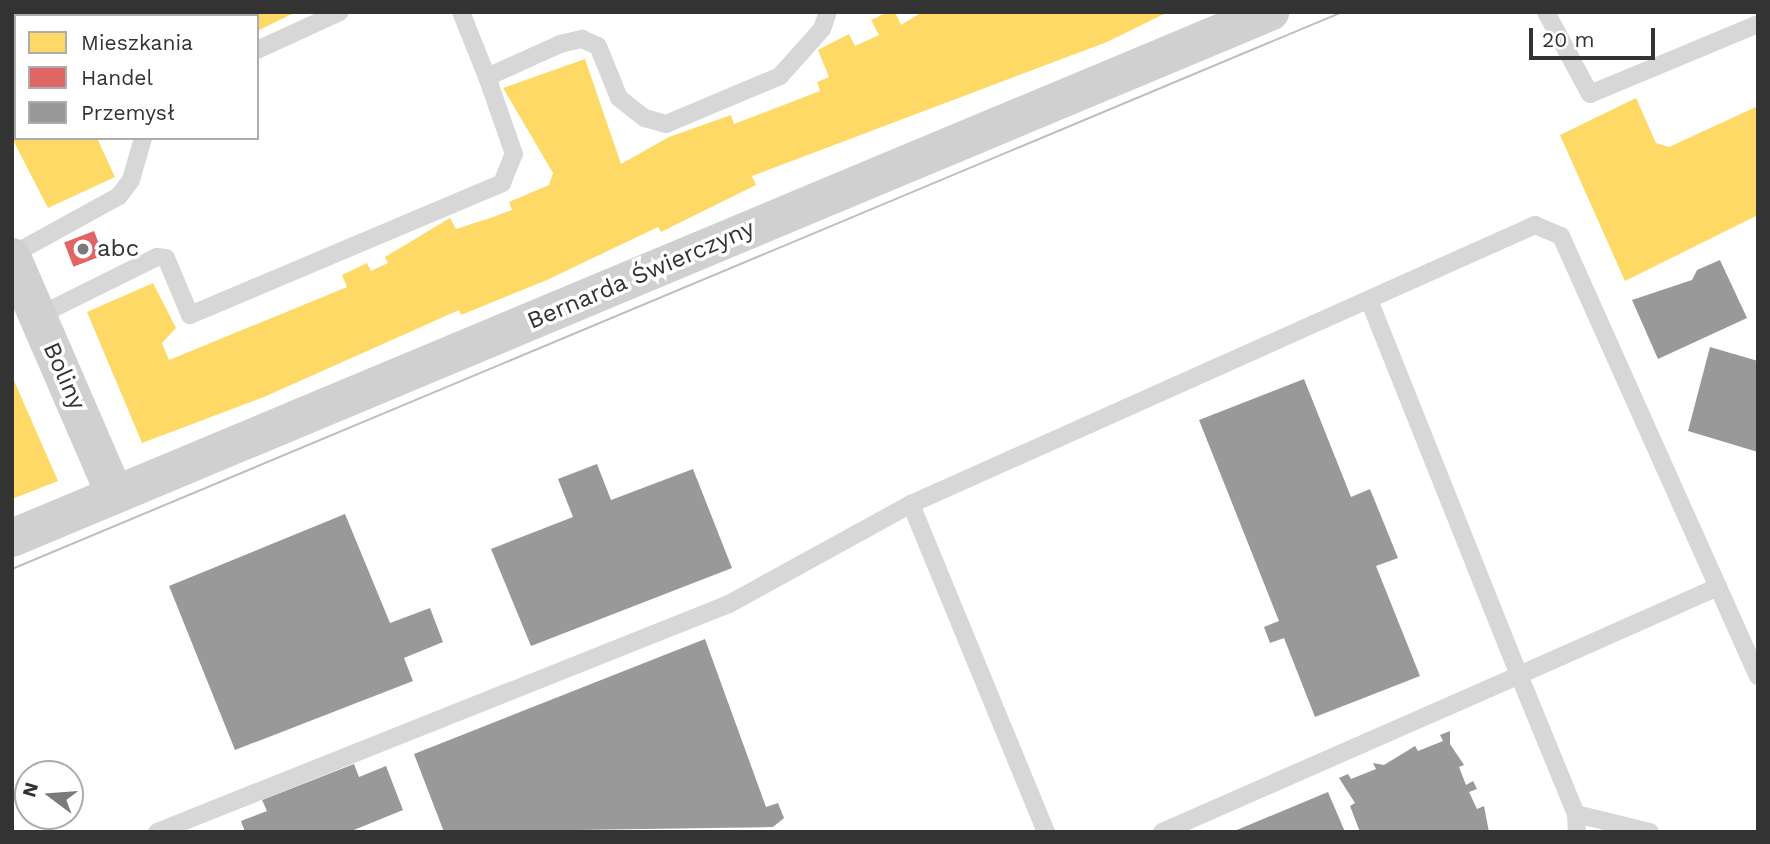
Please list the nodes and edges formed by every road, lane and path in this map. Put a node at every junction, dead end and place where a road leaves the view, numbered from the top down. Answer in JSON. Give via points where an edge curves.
{"nodes":[{"id":1,"x":340,"y":12,"type":"edge"},
{"id":2,"x":461,"y":12,"type":"edge"},
{"id":3,"x":828,"y":12,"type":"edge"},
{"id":4,"x":1270,"y":12,"type":"edge"},
{"id":5,"x":1546,"y":12,"type":"edge"},
{"id":6,"x":1758,"y":24,"type":"edge"},
{"id":7,"x":259,"y":49,"type":"edge"},
{"id":8,"x":487,"y":77,"type":"junction"},
{"id":9,"x":142,"y":140,"type":"edge"},
{"id":10,"x":12,"y":256,"type":"edge"},
{"id":11,"x":1369,"y":300,"type":"junction"},
{"id":12,"x":38,"y":316,"type":"junction"},
{"id":13,"x":115,"y":495,"type":"junction"},
{"id":14,"x":911,"y":504,"type":"junction"},
{"id":15,"x":12,"y":538,"type":"edge"},
{"id":16,"x":1718,"y":587,"type":"junction"},
{"id":17,"x":1520,"y":675,"type":"junction"},
{"id":18,"x":1758,"y":676,"type":"edge"},
{"id":19,"x":1576,"y":823,"type":"edge"},
{"id":20,"x":157,"y":832,"type":"edge"},
{"id":21,"x":1046,"y":832,"type":"edge"},
{"id":22,"x":1162,"y":832,"type":"edge"},
{"id":23,"x":1650,"y":832,"type":"edge"}],
"edges":[{"from":1,"to":7,"type":"lane"},
{"from":2,"to":8,"type":"lane"},
{"from":3,"to":8,"type":"lane","via":[[822,29],[780,76],[666,124],[645,118],[619,98],[598,46],[582,39]]},
{"from":4,"to":13,"type":"street","name":"Bernarda Świerczyny"},
{"from":5,"to":6,"type":"lane","via":[[1590,94]]},
{"from":8,"to":12,"type":"lane","via":[[514,154],[502,183],[190,315],[166,258],[157,257]]},
{"from":9,"to":10,"type":"lane","via":[[131,180],[119,196]]},
{"from":10,"to":12,"type":"street","name":"Boliny"},
{"from":11,"to":14,"type":"lane"},
{"from":11,"to":16,"type":"lane","via":[[1535,225],[1561,236]]},
{"from":11,"to":17,"type":"lane"},
{"from":12,"to":13,"type":"street","name":"Boliny"},
{"from":13,"to":15,"type":"street","name":"Bernarda Świerczyny"},
{"from":14,"to":20,"type":"lane","via":[[729,604]]},
{"from":14,"to":21,"type":"lane"},
{"from":16,"to":17,"type":"lane"},
{"from":16,"to":18,"type":"lane"},
{"from":17,"to":19,"type":"lane"},
{"from":17,"to":22,"type":"lane"},
{"from":19,"to":23,"type":"lane"}]}
